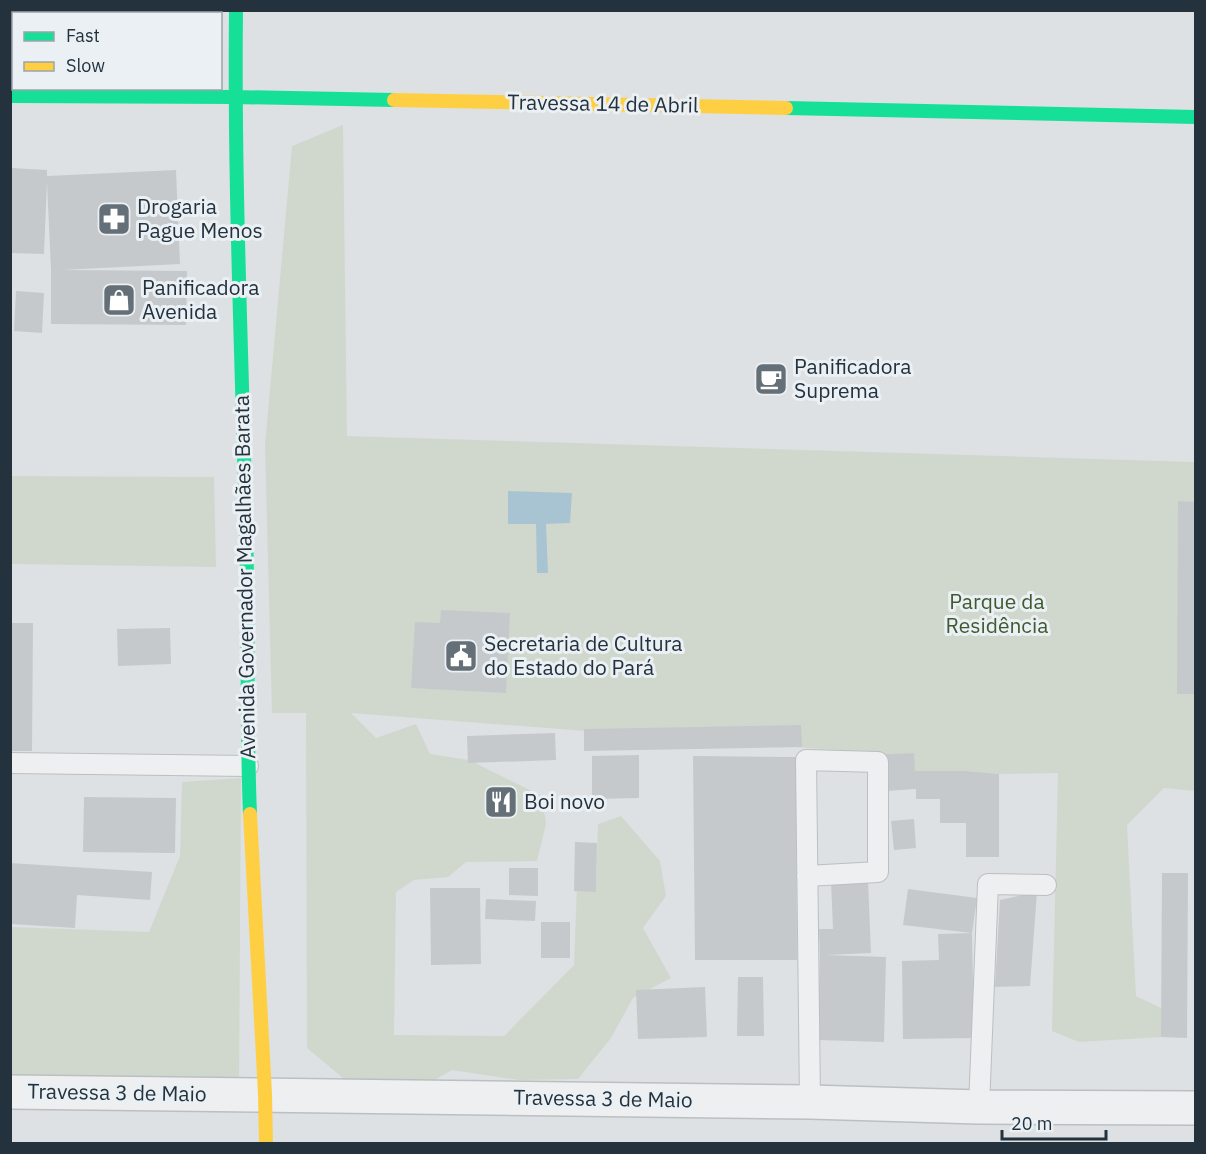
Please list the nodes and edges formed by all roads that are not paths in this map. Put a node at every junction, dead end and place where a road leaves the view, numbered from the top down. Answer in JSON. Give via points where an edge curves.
{"nodes":[{"id":1,"x":236,"y":10,"type":"edge"},
{"id":2,"x":10,"y":96,"type":"edge"},
{"id":3,"x":235,"y":97,"type":"junction"},
{"id":4,"x":1196,"y":117,"type":"edge"},
{"id":5,"x":10,"y":763,"type":"edge"},
{"id":6,"x":248,"y":766,"type":"junction"},
{"id":7,"x":807,"y":876,"type":"junction"},
{"id":8,"x":1046,"y":885,"type":"dead end"},
{"id":9,"x":10,"y":1092,"type":"edge"},
{"id":10,"x":265,"y":1094,"type":"junction"},
{"id":11,"x":810,"y":1102,"type":"junction"},
{"id":12,"x":979,"y":1107,"type":"junction"},
{"id":13,"x":1196,"y":1108,"type":"edge"},
{"id":14,"x":266,"y":1143,"type":"edge"}],
"edges":[{"from":1,"to":3,"type":"street","name":"Avenida Governador Magalhães Barata"},
{"from":2,"to":3,"type":"street","name":"Travessa 14 de Abril"},
{"from":3,"to":4,"type":"street","name":"Travessa 14 de Abril"},
{"from":3,"to":6,"type":"street","name":"Avenida Governador Magalhães Barata","via":[[248,594]]},
{"from":5,"to":6,"type":"lane"},
{"from":6,"to":10,"type":"street","name":"Avenida Governador Magalhães Barata"},
{"from":7,"to":7,"type":"lane","via":[[806,760],[878,762],[878,872]]},
{"from":7,"to":11,"type":"lane"},
{"from":8,"to":12,"type":"lane","via":[[988,884]]},
{"from":9,"to":10,"type":"street","name":"Travessa 3 de Maio"},
{"from":10,"to":11,"type":"street","name":"Travessa 3 de Maio"},
{"from":10,"to":14,"type":"street","name":"Avenida Governador Magalhães Barata"},
{"from":11,"to":12,"type":"street","name":"Travessa 3 de Maio"},
{"from":12,"to":13,"type":"street","name":"Travessa 3 de Maio"}]}
